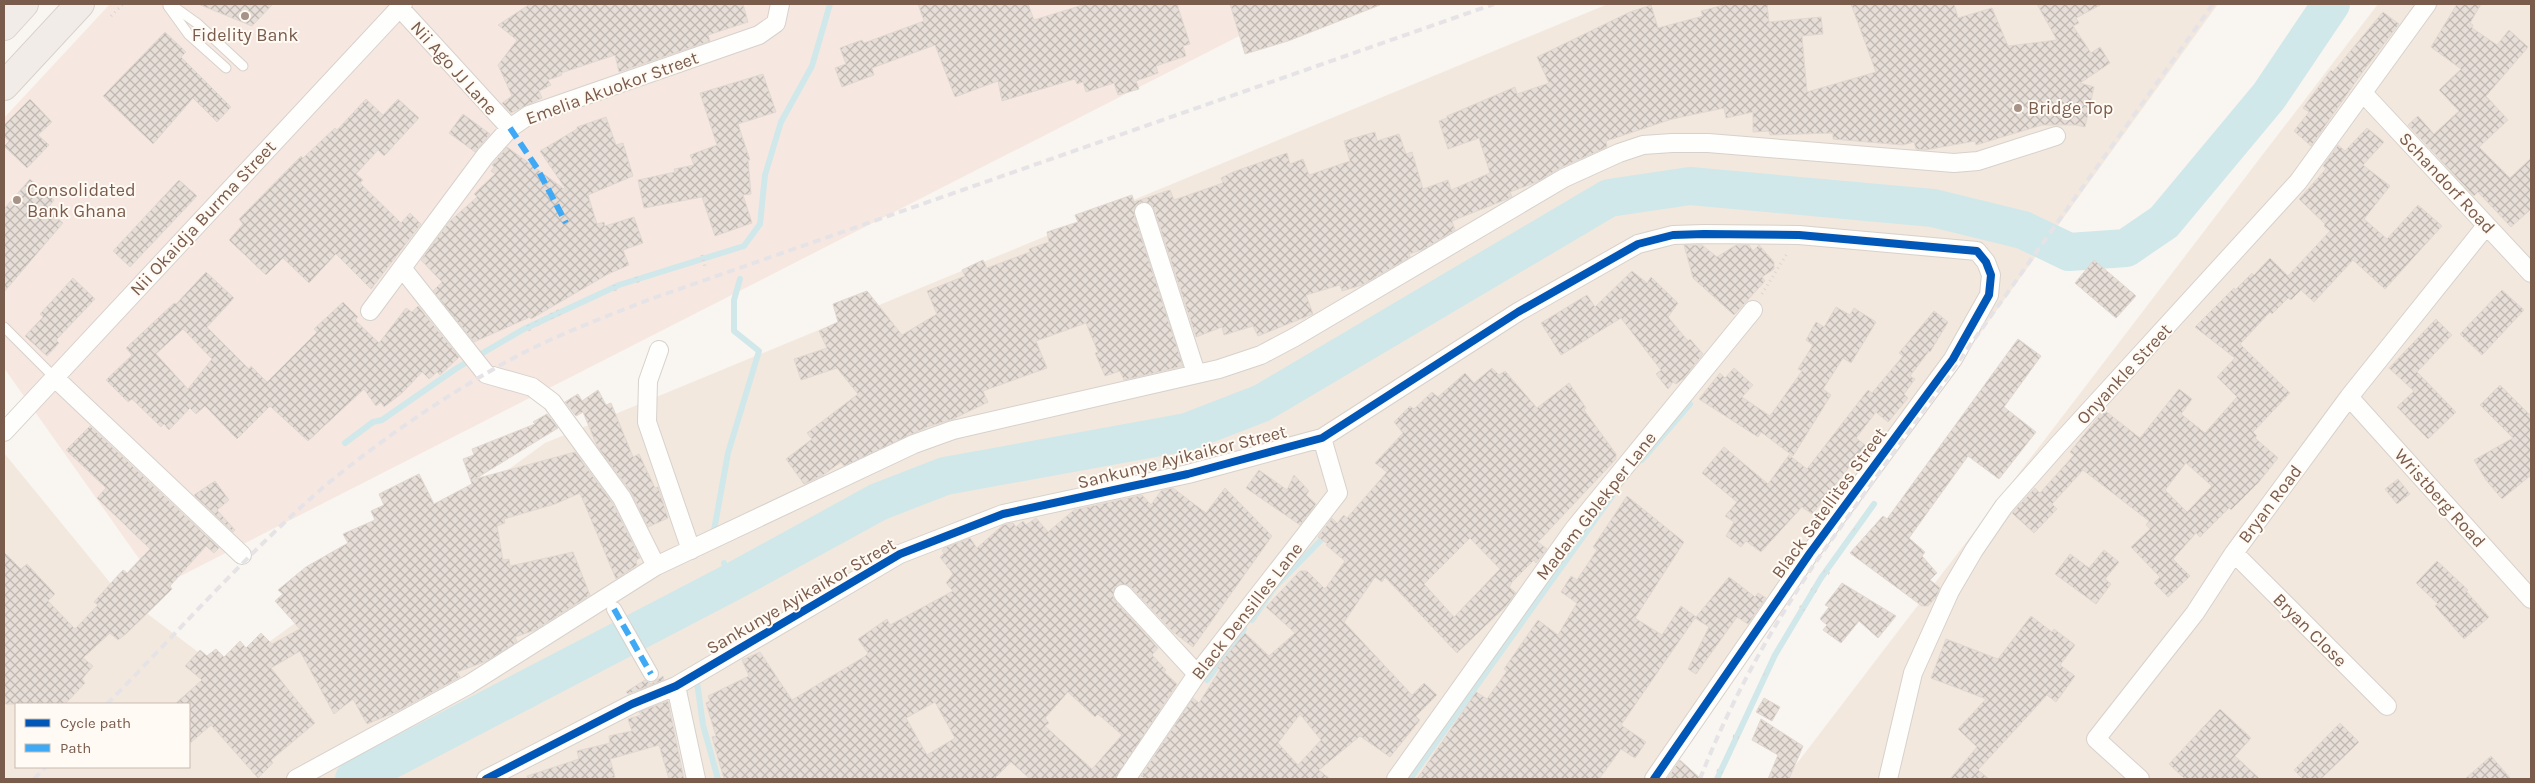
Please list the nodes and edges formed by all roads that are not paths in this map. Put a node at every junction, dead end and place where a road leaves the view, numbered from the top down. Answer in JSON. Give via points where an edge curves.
{"nodes":[{"id":1,"x":24,"y":4,"type":"edge"},
{"id":2,"x":80,"y":4,"type":"edge"},
{"id":3,"x":168,"y":4,"type":"edge"},
{"id":4,"x":780,"y":4,"type":"edge"},
{"id":5,"x":2427,"y":4,"type":"edge"},
{"id":6,"x":401,"y":6,"type":"edge"},
{"id":7,"x":4,"y":26,"type":"edge"},
{"id":8,"x":243,"y":66,"type":"dead end"},
{"id":9,"x":226,"y":68,"type":"dead end"},
{"id":10,"x":4,"y":86,"type":"edge"},
{"id":11,"x":2363,"y":93,"type":"junction"},
{"id":12,"x":510,"y":128,"type":"junction"},
{"id":13,"x":2056,"y":136,"type":"dead end"},
{"id":14,"x":1144,"y":212,"type":"dead end"},
{"id":15,"x":2486,"y":226,"type":"junction"},
{"id":16,"x":1961,"y":249,"type":"joint"},
{"id":17,"x":402,"y":268,"type":"junction"},
{"id":18,"x":2531,"y":272,"type":"edge"},
{"id":19,"x":370,"y":310,"type":"dead end"},
{"id":20,"x":1753,"y":310,"type":"road end"},
{"id":21,"x":4,"y":327,"type":"edge"},
{"id":22,"x":659,"y":350,"type":"dead end"},
{"id":23,"x":1196,"y":373,"type":"junction"},
{"id":24,"x":55,"y":378,"type":"junction"},
{"id":25,"x":2349,"y":397,"type":"junction"},
{"id":26,"x":4,"y":432,"type":"edge"},
{"id":27,"x":1322,"y":438,"type":"junction"},
{"id":28,"x":691,"y":550,"type":"junction"},
{"id":29,"x":2234,"y":553,"type":"junction"},
{"id":30,"x":242,"y":554,"type":"dead end"},
{"id":31,"x":656,"y":566,"type":"junction"},
{"id":32,"x":1123,"y":594,"type":"dead end"},
{"id":33,"x":2531,"y":599,"type":"edge"},
{"id":34,"x":614,"y":609,"type":"dead end"},
{"id":35,"x":650,"y":674,"type":"dead end"},
{"id":36,"x":1197,"y":674,"type":"junction"},
{"id":37,"x":676,"y":686,"type":"junction"},
{"id":38,"x":2387,"y":706,"type":"dead end"},
{"id":39,"x":296,"y":779,"type":"edge"},
{"id":40,"x":486,"y":779,"type":"edge"},
{"id":41,"x":696,"y":779,"type":"edge"},
{"id":42,"x":1126,"y":779,"type":"edge"},
{"id":43,"x":1396,"y":779,"type":"edge"},
{"id":44,"x":1654,"y":779,"type":"edge"},
{"id":45,"x":1888,"y":779,"type":"edge"},
{"id":46,"x":2140,"y":779,"type":"edge"}],
"edges":[{"from":1,"to":7,"type":"highway"},
{"from":2,"to":10,"type":"highway"},
{"from":3,"to":8,"type":"lane","via":[[198,24]]},
{"from":3,"to":9,"type":"lane","via":[[189,35]]},
{"from":4,"to":12,"type":"street","name":"Emelia Akuokor Street","via":[[776,22],[759,35],[529,115]]},
{"from":5,"to":11,"type":"street","name":"Onyankle Street"},
{"from":6,"to":12,"type":"street","name":"Nii Ago JJ Lane"},
{"from":6,"to":24,"type":"street","name":"Nii Okaidja Burma Street"},
{"from":11,"to":15,"type":"street","name":"Schandorf Road"},
{"from":11,"to":45,"type":"street","name":"Onyankle Street","via":[[2298,182],[2004,506],[1950,591],[1913,673]]},
{"from":12,"to":17,"type":"street","name":"Emelia Akuokor Street","via":[[485,156]]},
{"from":13,"to":23,"type":"street","via":[[1978,161],[1954,163],[1708,143],[1643,145],[1564,178],[1261,355]]},
{"from":14,"to":23,"type":"street"},
{"from":15,"to":18,"type":"street","name":"Schandorf Road"},
{"from":15,"to":25,"type":"street","name":"Bryan Road"},
{"from":16,"to":27,"type":"street","name":"Sankunye Ayikaikor Street","via":[[1799,235],[1696,234],[1638,244],[1518,312]]},
{"from":16,"to":44,"type":"street","name":"Black Satellites Street","via":[[1977,251],[1991,275],[1989,295],[1953,359],[1810,553]]},
{"from":17,"to":19,"type":"street","name":"Emelia Akuokor Street"},
{"from":17,"to":31,"type":"street","via":[[486,374],[532,388],[552,402],[622,498]]},
{"from":20,"to":43,"type":"street","name":"Madam Gblekper Lane","via":[[1574,529]]},
{"from":21,"to":24,"type":"lane"},
{"from":22,"to":28,"type":"street","via":[[648,380],[647,422]]},
{"from":23,"to":28,"type":"street","via":[[946,433],[914,444]]},
{"from":24,"to":26,"type":"street","name":"Nii Okaidja Burma Street"},
{"from":24,"to":30,"type":"street"},
{"from":25,"to":29,"type":"street","name":"Bryan Road"},
{"from":25,"to":33,"type":"street","name":"Wristberg Road"},
{"from":27,"to":36,"type":"street","name":"Black Densilles Lane","via":[[1338,493]]},
{"from":27,"to":37,"type":"street","name":"Sankunye Ayikaikor Street","via":[[1188,474],[1003,514],[900,554]]},
{"from":28,"to":31,"type":"street"},
{"from":29,"to":38,"type":"street","name":"Bryan Close"},
{"from":29,"to":46,"type":"street","name":"Bryan Road","via":[[2195,614],[2096,739]]},
{"from":31,"to":39,"type":"street","via":[[468,685]]},
{"from":32,"to":36,"type":"street"},
{"from":34,"to":35,"type":"street"},
{"from":36,"to":42,"type":"street","name":"Black Densilles Lane"},
{"from":37,"to":40,"type":"street","name":"Sankunye Ayikaikor Street","via":[[632,704]]},
{"from":37,"to":41,"type":"street"}]}
